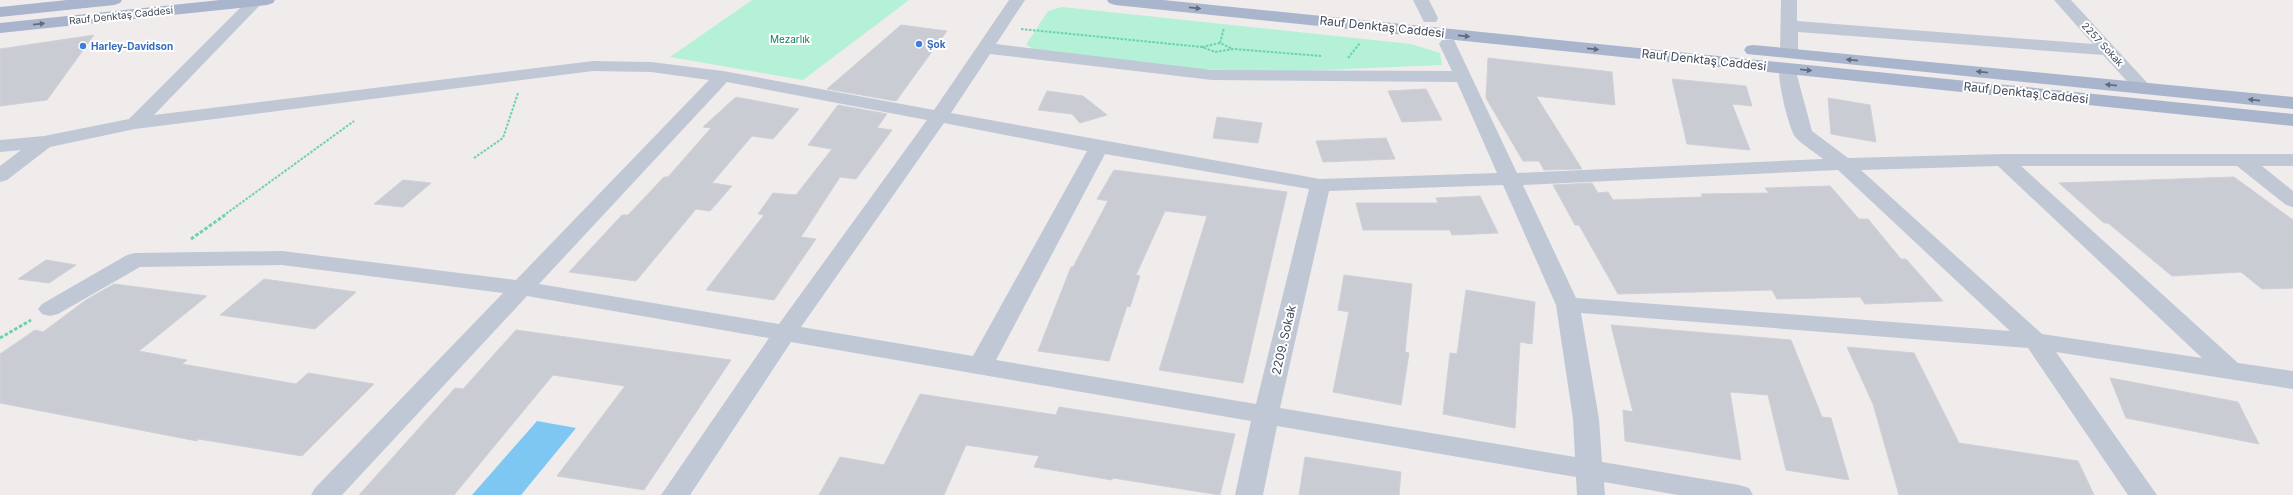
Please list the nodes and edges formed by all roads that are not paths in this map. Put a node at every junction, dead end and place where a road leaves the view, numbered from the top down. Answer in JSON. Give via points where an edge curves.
{"nodes":[{"id":1,"x":114,"y":0,"type":"edge"},
{"id":2,"x":1017,"y":0,"type":"edge"},
{"id":3,"x":1115,"y":0,"type":"edge"},
{"id":4,"x":1252,"y":0,"type":"edge"},
{"id":5,"x":1421,"y":0,"type":"edge"},
{"id":6,"x":1789,"y":0,"type":"edge"},
{"id":7,"x":2062,"y":0,"type":"edge"},
{"id":8,"x":261,"y":1,"type":"edge"},
{"id":9,"x":0,"y":12,"type":"edge"},
{"id":10,"x":1430,"y":18,"type":"junction"},
{"id":11,"x":1790,"y":26,"type":"junction"},
{"id":12,"x":0,"y":28,"type":"edge"},
{"id":13,"x":1448,"y":44,"type":"dead end"},
{"id":14,"x":985,"y":48,"type":"junction"},
{"id":15,"x":2109,"y":50,"type":"junction"},
{"id":16,"x":1788,"y":61,"type":"junction"},
{"id":17,"x":723,"y":76,"type":"junction"},
{"id":18,"x":1464,"y":77,"type":"junction"},
{"id":19,"x":2143,"y":88,"type":"junction"},
{"id":20,"x":2293,"y":103,"type":"edge"},
{"id":21,"x":939,"y":117,"type":"junction"},
{"id":22,"x":2293,"y":120,"type":"edge"},
{"id":23,"x":135,"y":123,"type":"junction"},
{"id":24,"x":44,"y":142,"type":"junction"},
{"id":25,"x":0,"y":146,"type":"edge"},
{"id":26,"x":1099,"y":147,"type":"junction"},
{"id":27,"x":2003,"y":160,"type":"junction"},
{"id":28,"x":2242,"y":160,"type":"junction"},
{"id":29,"x":2293,"y":160,"type":"edge"},
{"id":30,"x":1843,"y":164,"type":"junction"},
{"id":31,"x":0,"y":176,"type":"edge"},
{"id":32,"x":1511,"y":179,"type":"junction"},
{"id":33,"x":1320,"y":184,"type":"junction"},
{"id":34,"x":2293,"y":201,"type":"edge"},
{"id":35,"x":522,"y":288,"type":"junction"},
{"id":36,"x":1568,"y":305,"type":"junction"},
{"id":37,"x":50,"y":309,"type":"road end"},
{"id":38,"x":785,"y":332,"type":"junction"},
{"id":39,"x":2035,"y":341,"type":"junction"},
{"id":40,"x":980,"y":366,"type":"junction"},
{"id":41,"x":2229,"y":369,"type":"junction"},
{"id":42,"x":2293,"y":380,"type":"edge"},
{"id":43,"x":1266,"y":414,"type":"junction"},
{"id":44,"x":1590,"y":470,"type":"junction"},
{"id":45,"x":325,"y":495,"type":"edge"},
{"id":46,"x":675,"y":495,"type":"edge"},
{"id":47,"x":1249,"y":495,"type":"edge"},
{"id":48,"x":1591,"y":495,"type":"edge"},
{"id":49,"x":1739,"y":495,"type":"edge"},
{"id":50,"x":2143,"y":495,"type":"edge"}],
"edges":[{"from":1,"to":9,"type":"main road","name":"Rauf Denktaş Caddesi"},
{"from":2,"to":14,"type":"street"},
{"from":3,"to":16,"type":"main road","name":"Rauf Denktaş Caddesi","one_way":true},
{"from":4,"to":10,"type":"main road","name":"Rauf Denktaş Caddesi"},
{"from":5,"to":10,"type":"street"},
{"from":6,"to":11,"type":"street"},
{"from":7,"to":15,"type":"street","name":"2257 Sokak"},
{"from":12,"to":8,"type":"main road","name":"Rauf Denktaş Caddesi","one_way":true},
{"from":8,"to":23,"type":"street"},
{"from":10,"to":16,"type":"main road","name":"Rauf Denktaş Caddesi"},
{"from":11,"to":15,"type":"street"},
{"from":11,"to":16,"type":"street"},
{"from":13,"to":18,"type":"street"},
{"from":14,"to":18,"type":"street","via":[[1212,75]]},
{"from":14,"to":21,"type":"street"},
{"from":15,"to":19,"type":"street","name":"2257 Sokak"},
{"from":19,"to":16,"type":"main road","name":"Rauf Denktaş Caddesi","one_way":true},
{"from":16,"to":22,"type":"main road","name":"Rauf Denktaş Caddesi","one_way":true},
{"from":16,"to":30,"type":"street","via":[[1787,78],[1803,134]]},
{"from":17,"to":21,"type":"street"},
{"from":17,"to":23,"type":"street","via":[[651,67],[593,66]]},
{"from":17,"to":35,"type":"street"},
{"from":18,"to":32,"type":"street"},
{"from":20,"to":19,"type":"main road","name":"Rauf Denktaş Caddesi","one_way":true},
{"from":21,"to":26,"type":"street"},
{"from":21,"to":38,"type":"street"},
{"from":23,"to":24,"type":"street"},
{"from":24,"to":25,"type":"street"},
{"from":24,"to":31,"type":"street"},
{"from":26,"to":33,"type":"street"},
{"from":26,"to":40,"type":"street"},
{"from":27,"to":28,"type":"street"},
{"from":27,"to":30,"type":"street"},
{"from":27,"to":41,"type":"street"},
{"from":28,"to":29,"type":"street"},
{"from":28,"to":34,"type":"street"},
{"from":30,"to":32,"type":"street"},
{"from":30,"to":39,"type":"street"},
{"from":32,"to":33,"type":"street"},
{"from":32,"to":36,"type":"street"},
{"from":33,"to":43,"type":"street","name":"2209. Sokak"},
{"from":35,"to":37,"type":"street","via":[[282,258],[135,260]]},
{"from":35,"to":38,"type":"street"},
{"from":35,"to":45,"type":"street"},
{"from":36,"to":39,"type":"street"},
{"from":36,"to":44,"type":"street","via":[[1586,419]]},
{"from":38,"to":40,"type":"street"},
{"from":38,"to":46,"type":"street"},
{"from":39,"to":41,"type":"street"},
{"from":39,"to":50,"type":"street"},
{"from":40,"to":43,"type":"street"},
{"from":41,"to":42,"type":"street"},
{"from":43,"to":44,"type":"street"},
{"from":43,"to":47,"type":"street","name":"2209. Sokak"},
{"from":44,"to":48,"type":"street"},
{"from":44,"to":49,"type":"street"}]}
